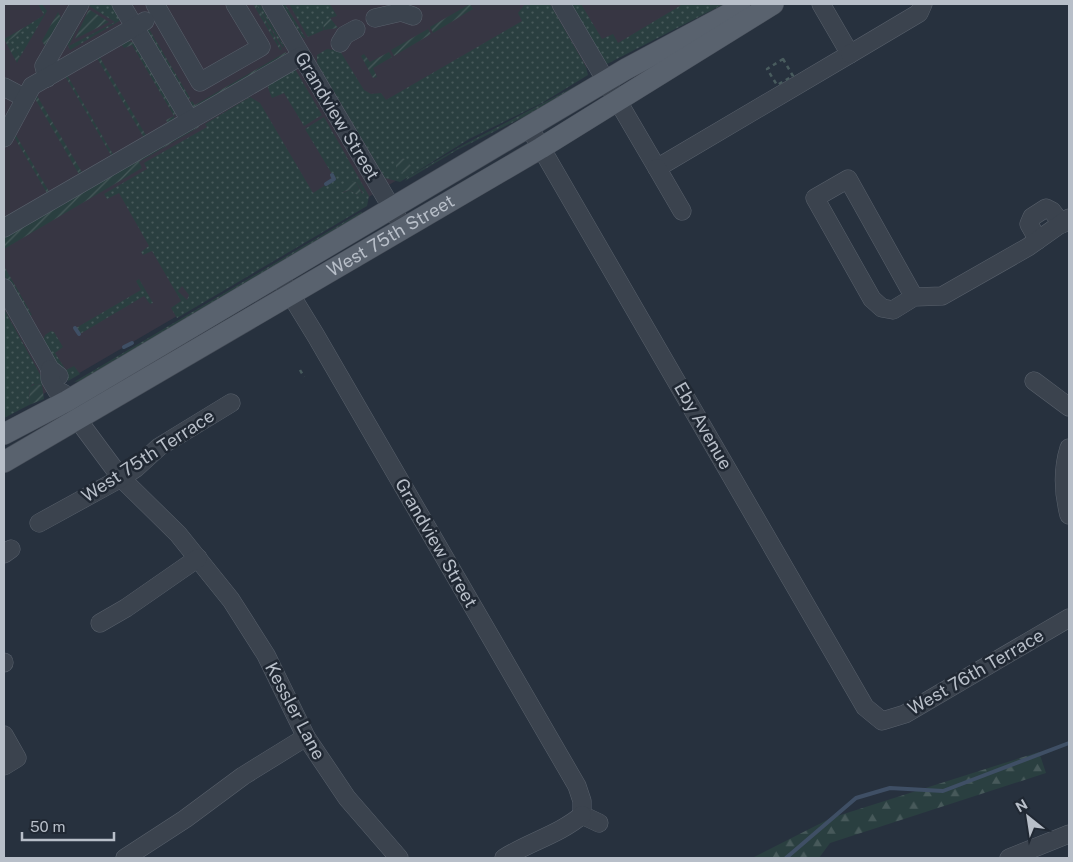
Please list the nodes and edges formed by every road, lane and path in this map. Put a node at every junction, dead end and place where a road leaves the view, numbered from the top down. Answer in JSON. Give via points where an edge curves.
{"nodes":[{"id":1,"x":80,"y":4,"type":"edge"},
{"id":2,"x":121,"y":4,"type":"edge"},
{"id":3,"x":235,"y":4,"type":"edge"},
{"id":4,"x":271,"y":4,"type":"edge"},
{"id":5,"x":561,"y":4,"type":"edge"},
{"id":6,"x":747,"y":4,"type":"edge"},
{"id":7,"x":773,"y":4,"type":"edge"},
{"id":8,"x":821,"y":4,"type":"edge"},
{"id":9,"x":923,"y":4,"type":"edge"},
{"id":10,"x":165,"y":5,"type":"edge"},
{"id":11,"x":413,"y":16,"type":"dead end"},
{"id":12,"x":375,"y":18,"type":"dead end"},
{"id":13,"x":140,"y":24,"type":"junction"},
{"id":14,"x":356,"y":29,"type":"dead end"},
{"id":15,"x":340,"y":43,"type":"dead end"},
{"id":16,"x":850,"y":54,"type":"junction"},
{"id":17,"x":301,"y":56,"type":"junction"},
{"id":18,"x":767,"y":69,"type":"joint"},
{"id":19,"x":47,"y":78,"type":"junction"},
{"id":20,"x":606,"y":81,"type":"junction"},
{"id":21,"x":4,"y":87,"type":"edge"},
{"id":22,"x":26,"y":98,"type":"junction"},
{"id":23,"x":618,"y":102,"type":"junction"},
{"id":24,"x":190,"y":120,"type":"junction"},
{"id":25,"x":528,"y":126,"type":"junction"},
{"id":26,"x":4,"y":138,"type":"edge"},
{"id":27,"x":541,"y":148,"type":"junction"},
{"id":28,"x":657,"y":168,"type":"junction"},
{"id":29,"x":392,"y":206,"type":"junction"},
{"id":30,"x":682,"y":211,"type":"dead end"},
{"id":31,"x":1066,"y":221,"type":"edge"},
{"id":32,"x":403,"y":227,"type":"junction"},
{"id":33,"x":4,"y":228,"type":"edge"},
{"id":34,"x":278,"y":274,"type":"junction"},
{"id":35,"x":4,"y":288,"type":"edge"},
{"id":36,"x":290,"y":293,"type":"junction"},
{"id":37,"x":914,"y":297,"type":"junction"},
{"id":38,"x":300,"y":370,"type":"dead end"},
{"id":39,"x":304,"y":377,"type":"dead end"},
{"id":40,"x":1034,"y":381,"type":"dead end"},
{"id":41,"x":65,"y":397,"type":"junction"},
{"id":42,"x":231,"y":403,"type":"dead end"},
{"id":43,"x":1069,"y":407,"type":"edge"},
{"id":44,"x":78,"y":420,"type":"junction"},
{"id":45,"x":4,"y":434,"type":"edge"},
{"id":46,"x":1069,"y":448,"type":"edge"},
{"id":47,"x":4,"y":462,"type":"edge"},
{"id":48,"x":121,"y":478,"type":"junction"},
{"id":49,"x":1069,"y":515,"type":"edge"},
{"id":50,"x":40,"y":523,"type":"dead end"},
{"id":51,"x":198,"y":558,"type":"junction"},
{"id":52,"x":1069,"y":618,"type":"edge"},
{"id":53,"x":100,"y":623,"type":"dead end"},
{"id":54,"x":882,"y":721,"type":"joint"},
{"id":55,"x":4,"y":736,"type":"edge"},
{"id":56,"x":306,"y":737,"type":"junction"},
{"id":57,"x":4,"y":766,"type":"edge"},
{"id":58,"x":582,"y":815,"type":"junction"},
{"id":59,"x":599,"y":823,"type":"dead end"},
{"id":60,"x":1069,"y":834,"type":"edge"},
{"id":61,"x":125,"y":858,"type":"edge"},
{"id":62,"x":399,"y":858,"type":"edge"},
{"id":63,"x":504,"y":858,"type":"edge"},
{"id":64,"x":1009,"y":858,"type":"edge"}],
"edges":[{"from":1,"to":19,"type":"street","via":[[44,66]]},
{"from":2,"to":13,"type":"street"},
{"from":3,"to":10,"type":"street","via":[[260,47],[200,82]]},
{"from":4,"to":17,"type":"street","name":"Grandview Street"},
{"from":5,"to":20,"type":"street"},
{"from":6,"to":20,"type":"main road","name":"West 75th Street"},
{"from":7,"to":23,"type":"main road","name":"West 75th Street"},
{"from":8,"to":16,"type":"street"},
{"from":9,"to":16,"type":"street","via":[[919,13]]},
{"from":11,"to":12,"type":"street","via":[[401,12]]},
{"from":13,"to":19,"type":"street"},
{"from":13,"to":24,"type":"street"},
{"from":14,"to":15,"type":"street","via":[[345,35]]},
{"from":16,"to":28,"type":"street"},
{"from":17,"to":24,"type":"street"},
{"from":17,"to":29,"type":"street","name":"Grandview Street"},
{"from":18,"to":18,"type":"path","via":[[783,59],[793,76],[777,85]]},
{"from":19,"to":22,"type":"street","via":[[32,86]]},
{"from":20,"to":23,"type":"street"},
{"from":20,"to":25,"type":"main road","name":"West 75th Street"},
{"from":21,"to":22,"type":"street"},
{"from":22,"to":26,"type":"street"},
{"from":23,"to":27,"type":"main road","name":"West 75th Street"},
{"from":23,"to":28,"type":"street"},
{"from":24,"to":33,"type":"street"},
{"from":25,"to":27,"type":"street","name":"Eby Avenue"},
{"from":25,"to":29,"type":"main road","name":"West 75th Street"},
{"from":27,"to":32,"type":"main road","name":"West 75th Street"},
{"from":27,"to":54,"type":"street","name":"Eby Avenue","via":[[865,707]]},
{"from":28,"to":30,"type":"street"},
{"from":29,"to":32,"type":"street","name":"Grandview Street"},
{"from":29,"to":34,"type":"main road","name":"West 75th Street"},
{"from":31,"to":37,"type":"street","via":[[942,296]]},
{"from":32,"to":36,"type":"main road","name":"West 75th Street"},
{"from":34,"to":36,"type":"street","name":"Grandview Street"},
{"from":34,"to":41,"type":"main road","name":"West 75th Street"},
{"from":35,"to":41,"type":"street","name":"Kessler Lane","via":[[50,369],[50,379]]},
{"from":36,"to":44,"type":"main road","name":"West 75th Street"},
{"from":36,"to":58,"type":"street","name":"Grandview Street","via":[[577,786]]},
{"from":37,"to":37,"type":"street","via":[[893,310],[882,308],[872,299],[815,198],[848,179]]},
{"from":38,"to":39,"type":"path"},
{"from":40,"to":43,"type":"street"},
{"from":41,"to":44,"type":"street","name":"Kessler Lane"},
{"from":41,"to":45,"type":"main road","name":"West 75th Street"},
{"from":42,"to":48,"type":"street","name":"West 75th Terrace","via":[[159,447]]},
{"from":44,"to":47,"type":"main road","name":"West 75th Street"},
{"from":44,"to":48,"type":"street","name":"Kessler Lane"},
{"from":46,"to":49,"type":"street","via":[[1064,497]]},
{"from":48,"to":50,"type":"street","name":"West 75th Terrace"},
{"from":48,"to":51,"type":"street","name":"Kessler Lane"},
{"from":51,"to":53,"type":"street"},
{"from":51,"to":56,"type":"street","name":"Kessler Lane","via":[[231,600],[266,656]]},
{"from":52,"to":54,"type":"street","name":"West 76th Terrace","via":[[905,714]]},
{"from":55,"to":57,"type":"street","via":[[17,758]]},
{"from":56,"to":61,"type":"street","via":[[243,776]]},
{"from":56,"to":62,"type":"street","name":"Kessler Lane","via":[[348,798]]},
{"from":58,"to":59,"type":"street"},
{"from":58,"to":63,"type":"street","via":[[569,826]]},
{"from":60,"to":64,"type":"street"}]}
